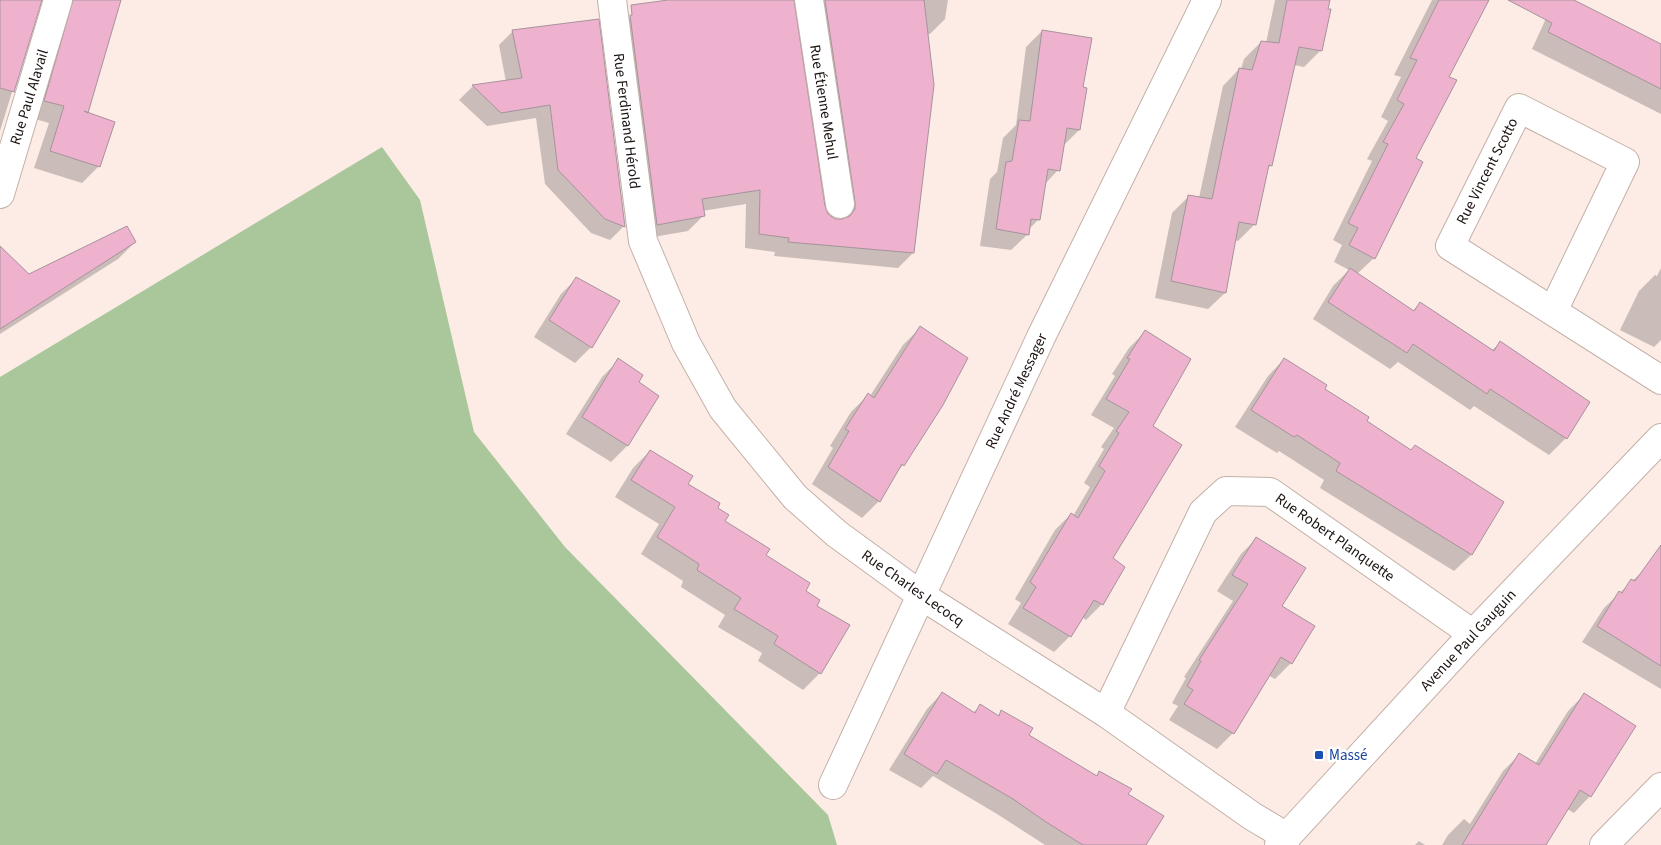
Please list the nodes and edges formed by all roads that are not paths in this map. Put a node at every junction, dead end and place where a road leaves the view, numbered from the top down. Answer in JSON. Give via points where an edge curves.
{"nodes":[{"id":1,"x":58,"y":0,"type":"edge"},
{"id":2,"x":612,"y":0,"type":"edge"},
{"id":3,"x":809,"y":0,"type":"edge"},
{"id":4,"x":1207,"y":0,"type":"edge"},
{"id":5,"x":0,"y":194,"type":"edge"},
{"id":6,"x":840,"y":204,"type":"dead end"},
{"id":7,"x":643,"y":241,"type":"joint"},
{"id":8,"x":1553,"y":311,"type":"junction"},
{"id":9,"x":1661,"y":380,"type":"edge"},
{"id":10,"x":1661,"y":438,"type":"edge"},
{"id":11,"x":922,"y":596,"type":"junction"},
{"id":12,"x":1473,"y":634,"type":"junction"},
{"id":13,"x":1106,"y":713,"type":"junction"},
{"id":14,"x":833,"y":785,"type":"dead end"},
{"id":15,"x":1661,"y":787,"type":"edge"},
{"id":16,"x":1283,"y":841,"type":"edge"},
{"id":17,"x":1604,"y":845,"type":"edge"}],
"edges":[{"from":1,"to":5,"type":"street","name":"Rue Paul Alavail"},
{"from":2,"to":7,"type":"street","name":"Rue Ferdinand Hérold"},
{"from":3,"to":6,"type":"street","name":"Rue Étienne Mehul"},
{"from":4,"to":11,"type":"street","name":"Rue André Messager","via":[[1040,337]]},
{"from":7,"to":11,"type":"street","name":"Rue Charles Lecocq","via":[[686,343],[722,409],[795,497],[837,534]]},
{"from":8,"to":8,"type":"street","name":"Rue Vincent Scotto","via":[[1450,246],[1519,108],[1625,162]]},
{"from":8,"to":9,"type":"street","name":"Rue Vincent Scotto"},
{"from":10,"to":12,"type":"street","name":"Avenue Paul Gauguin"},
{"from":11,"to":13,"type":"street","name":"Rue Charles Lecocq"},
{"from":11,"to":14,"type":"street","name":"Rue André Messager"},
{"from":12,"to":13,"type":"street","name":"Rue Robert Planquette","via":[[1270,492],[1226,491],[1203,512]]},
{"from":12,"to":16,"type":"street","name":"Avenue Paul Gauguin"},
{"from":13,"to":16,"type":"street","name":"Rue Charles Lecocq"},
{"from":15,"to":17,"type":"street"}]}
